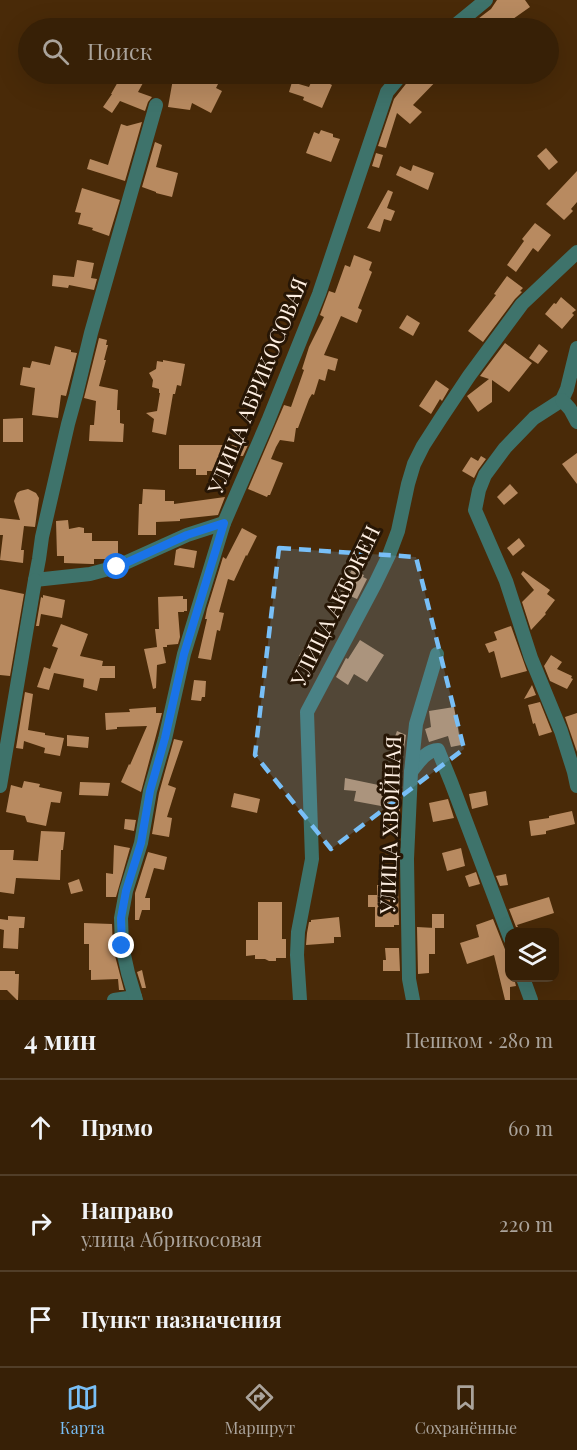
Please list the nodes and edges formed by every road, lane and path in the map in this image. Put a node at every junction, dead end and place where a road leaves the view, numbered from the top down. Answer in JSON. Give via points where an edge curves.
{"nodes":[{"id":1,"x":486,"y":0,"type":"edge"},
{"id":2,"x":464,"y":18,"type":"edge"},
{"id":3,"x":394,"y":84,"type":"edge"},
{"id":4,"x":156,"y":105,"type":"dead end"},
{"id":5,"x":577,"y":252,"type":"edge"},
{"id":6,"x":577,"y":348,"type":"edge"},
{"id":7,"x":562,"y":400,"type":"junction"},
{"id":8,"x":577,"y":422,"type":"edge"},
{"id":9,"x":224,"y":523,"type":"junction"},
{"id":10,"x":35,"y":580,"type":"junction"},
{"id":11,"x":437,"y":654,"type":"dead end"},
{"id":12,"x":411,"y":772,"type":"junction"},
{"id":13,"x":0,"y":786,"type":"edge"},
{"id":14,"x":577,"y":786,"type":"edge"},
{"id":15,"x":506,"y":928,"type":"edge"},
{"id":16,"x":297,"y":955,"type":"junction"},
{"id":17,"x":524,"y":982,"type":"edge"},
{"id":18,"x":135,"y":998,"type":"edge"},
{"id":19,"x":114,"y":1000,"type":"edge"},
{"id":20,"x":300,"y":1000,"type":"edge"},
{"id":21,"x":310,"y":1000,"type":"edge"},
{"id":22,"x":413,"y":1000,"type":"edge"},
{"id":23,"x":531,"y":1000,"type":"edge"}],
"edges":[{"from":1,"to":2,"type":"street"},
{"from":3,"to":9,"type":"street","name":"УЛИЦА АБРИКОСОВАЯ","via":[[387,92],[319,294]]},
{"from":4,"to":10,"type":"street","via":[[68,423]]},
{"from":5,"to":16,"type":"street","name":"УЛИЦА АКБОКЕН","via":[[522,304],[423,446],[414,464],[389,555],[307,712],[312,859]]},
{"from":6,"to":7,"type":"street"},
{"from":7,"to":8,"type":"street"},
{"from":7,"to":14,"type":"street","via":[[534,418],[506,448],[485,475],[475,510],[506,581]]},
{"from":9,"to":10,"type":"street","via":[[117,567]]},
{"from":9,"to":18,"type":"street","name":"УЛИЦА АБРИКОСОВАЯ","via":[[184,654],[141,843],[126,891],[121,918],[122,946]]},
{"from":10,"to":13,"type":"street"},
{"from":11,"to":12,"type":"street","name":"УЛИЦА ХВОЙНАЯ","via":[[416,724]]},
{"from":12,"to":15,"type":"street","via":[[431,750],[438,750]]},
{"from":12,"to":22,"type":"street","name":"УЛИЦА ХВОЙНАЯ","via":[[408,979]]},
{"from":16,"to":20,"type":"street","name":"УЛИЦА АКБОКЕН"},
{"from":16,"to":21,"type":"street"},
{"from":17,"to":23,"type":"street"},
{"from":18,"to":19,"type":"street"}]}
